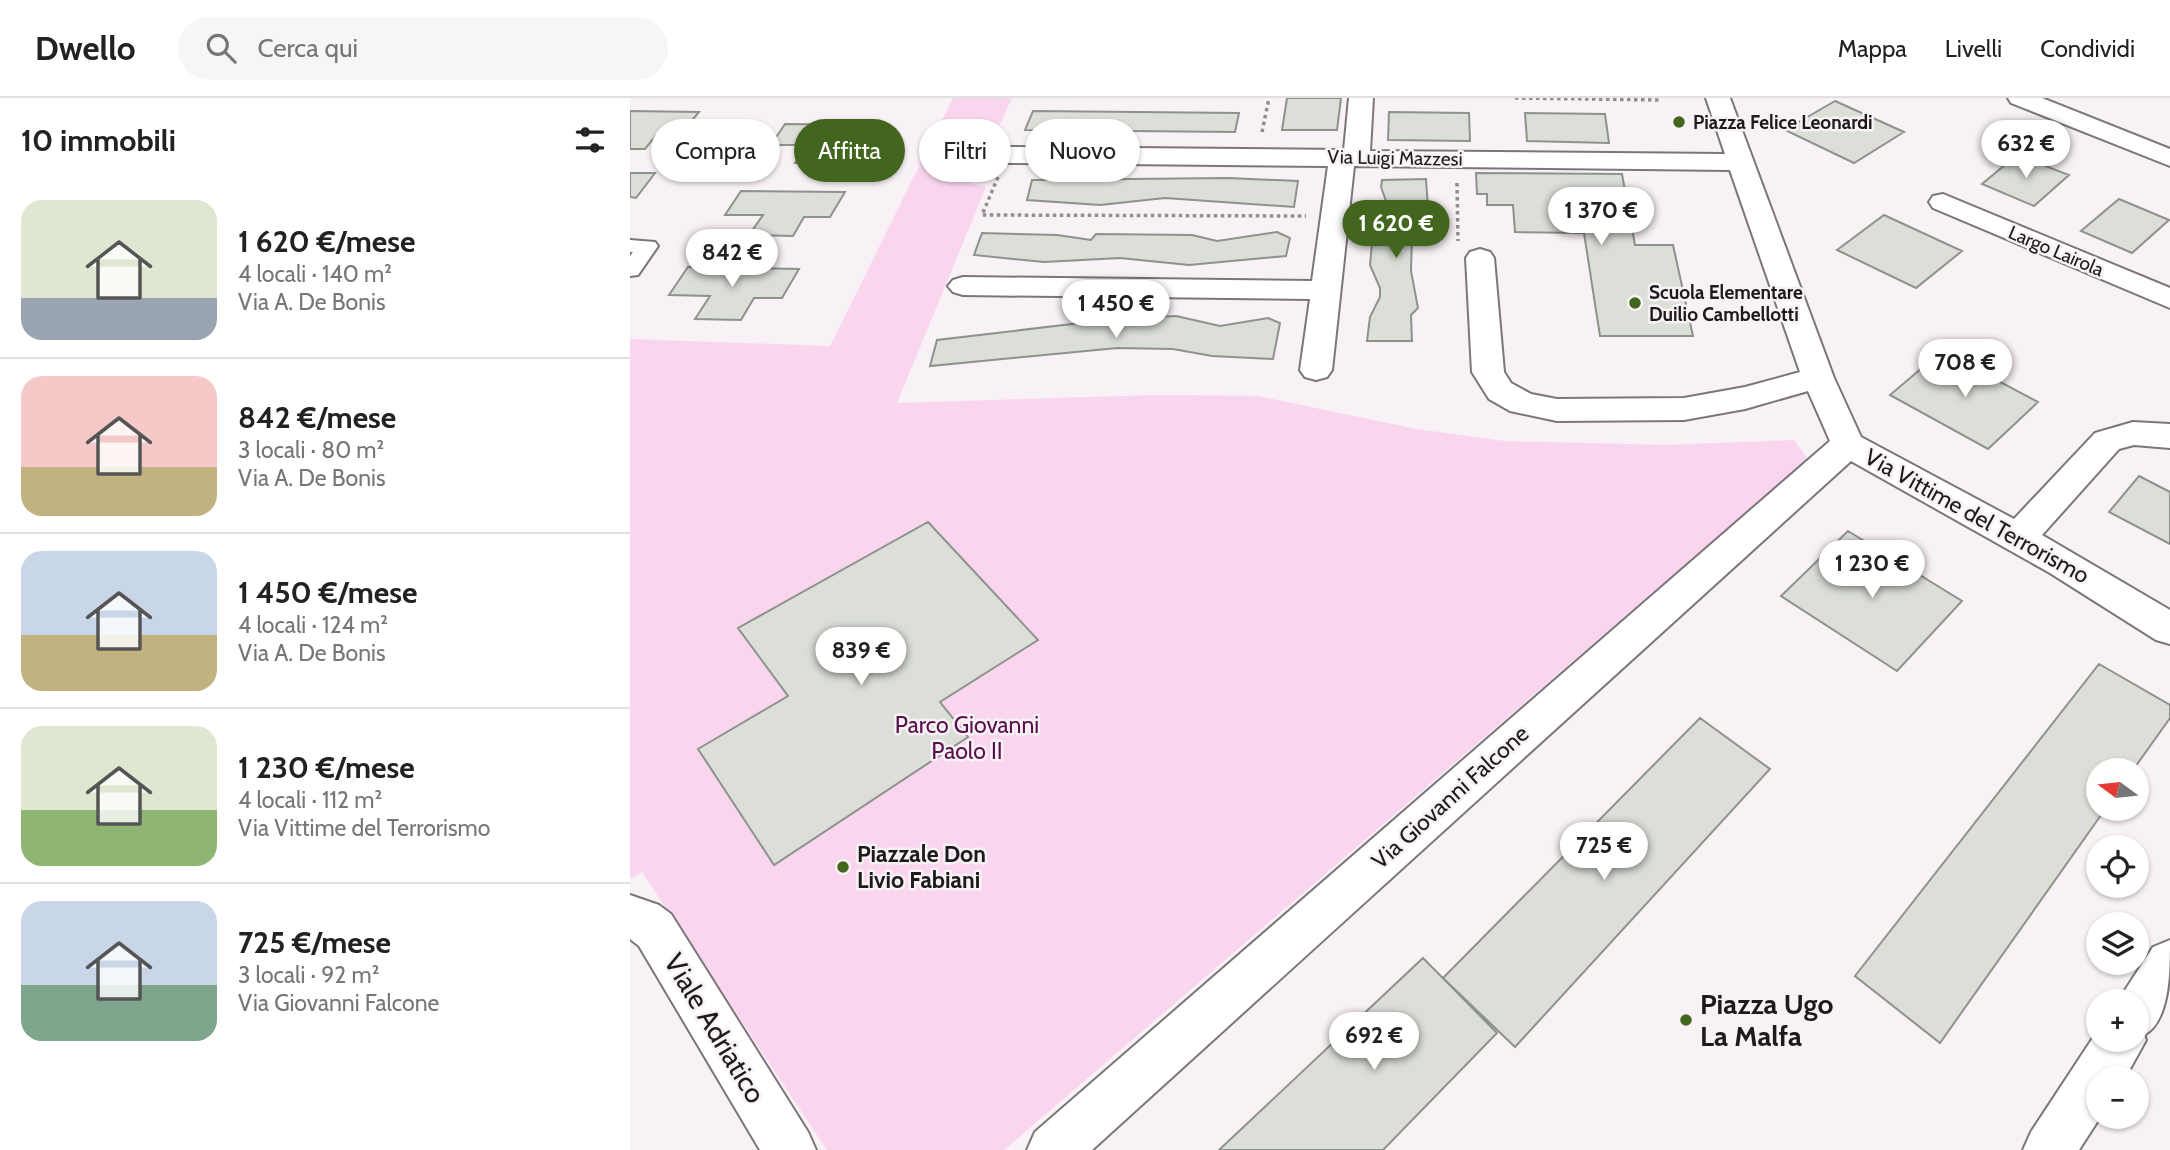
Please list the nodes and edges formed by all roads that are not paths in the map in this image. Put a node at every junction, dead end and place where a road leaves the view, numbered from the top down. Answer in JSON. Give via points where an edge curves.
{"nodes":[{"id":1,"x":1362,"y":98,"type":"edge"},
{"id":2,"x":1718,"y":98,"type":"edge"},
{"id":3,"x":2020,"y":98,"type":"edge"},
{"id":4,"x":1011,"y":155,"type":"edge"},
{"id":5,"x":1349,"y":157,"type":"junction"},
{"id":6,"x":2170,"y":158,"type":"edge"},
{"id":7,"x":1741,"y":162,"type":"junction"},
{"id":8,"x":1943,"y":202,"type":"dead end"},
{"id":9,"x":630,"y":246,"type":"edge"},
{"id":10,"x":1480,"y":258,"type":"road end"},
{"id":11,"x":630,"y":270,"type":"edge"},
{"id":12,"x":963,"y":286,"type":"dead end"},
{"id":13,"x":1326,"y":290,"type":"junction"},
{"id":14,"x":2170,"y":299,"type":"edge"},
{"id":15,"x":1316,"y":370,"type":"dead end"},
{"id":16,"x":1818,"y":378,"type":"junction"},
{"id":17,"x":2170,"y":436,"type":"edge"},
{"id":18,"x":1848,"y":444,"type":"junction"},
{"id":19,"x":2018,"y":538,"type":"junction"},
{"id":20,"x":2170,"y":629,"type":"edge"},
{"id":21,"x":630,"y":917,"type":"edge"},
{"id":22,"x":2170,"y":963,"type":"edge"},
{"id":23,"x":2149,"y":995,"type":"edge"},
{"id":24,"x":2112,"y":1052,"type":"edge"},
{"id":25,"x":790,"y":1150,"type":"edge"},
{"id":26,"x":1053,"y":1150,"type":"edge"},
{"id":27,"x":2049,"y":1150,"type":"edge"}],
"edges":[{"from":1,"to":5,"type":"street"},
{"from":2,"to":7,"type":"street","name":"Via Vittime del Terrorismo"},
{"from":3,"to":6,"type":"street"},
{"from":4,"to":5,"type":"street","name":"Via Luigi Mazzesi"},
{"from":5,"to":7,"type":"street","name":"Via Luigi Mazzesi"},
{"from":5,"to":13,"type":"street","via":[[1335,216]]},
{"from":7,"to":16,"type":"street","name":"Via Vittime del Terrorismo"},
{"from":8,"to":14,"type":"street","name":"Largo Lairola"},
{"from":9,"to":11,"type":"street","via":[[648,246]]},
{"from":10,"to":16,"type":"street","via":[[1489,372],[1500,391],[1522,403],[1557,410],[1684,409]]},
{"from":12,"to":13,"type":"street"},
{"from":13,"to":15,"type":"street"},
{"from":16,"to":18,"type":"street","name":"Via Vittime del Terrorismo"},
{"from":17,"to":19,"type":"street","via":[[2133,433],[2107,442]]},
{"from":18,"to":19,"type":"street","name":"Via Vittime del Terrorismo"},
{"from":18,"to":26,"type":"street","name":"Via Giovanni Falcone"},
{"from":19,"to":20,"type":"street","name":"Via Vittime del Terrorismo"},
{"from":21,"to":25,"type":"street","name":"Viale Adriatico","via":[[655,930]]},
{"from":22,"to":23,"type":"street"},
{"from":24,"to":27,"type":"street"}]}
